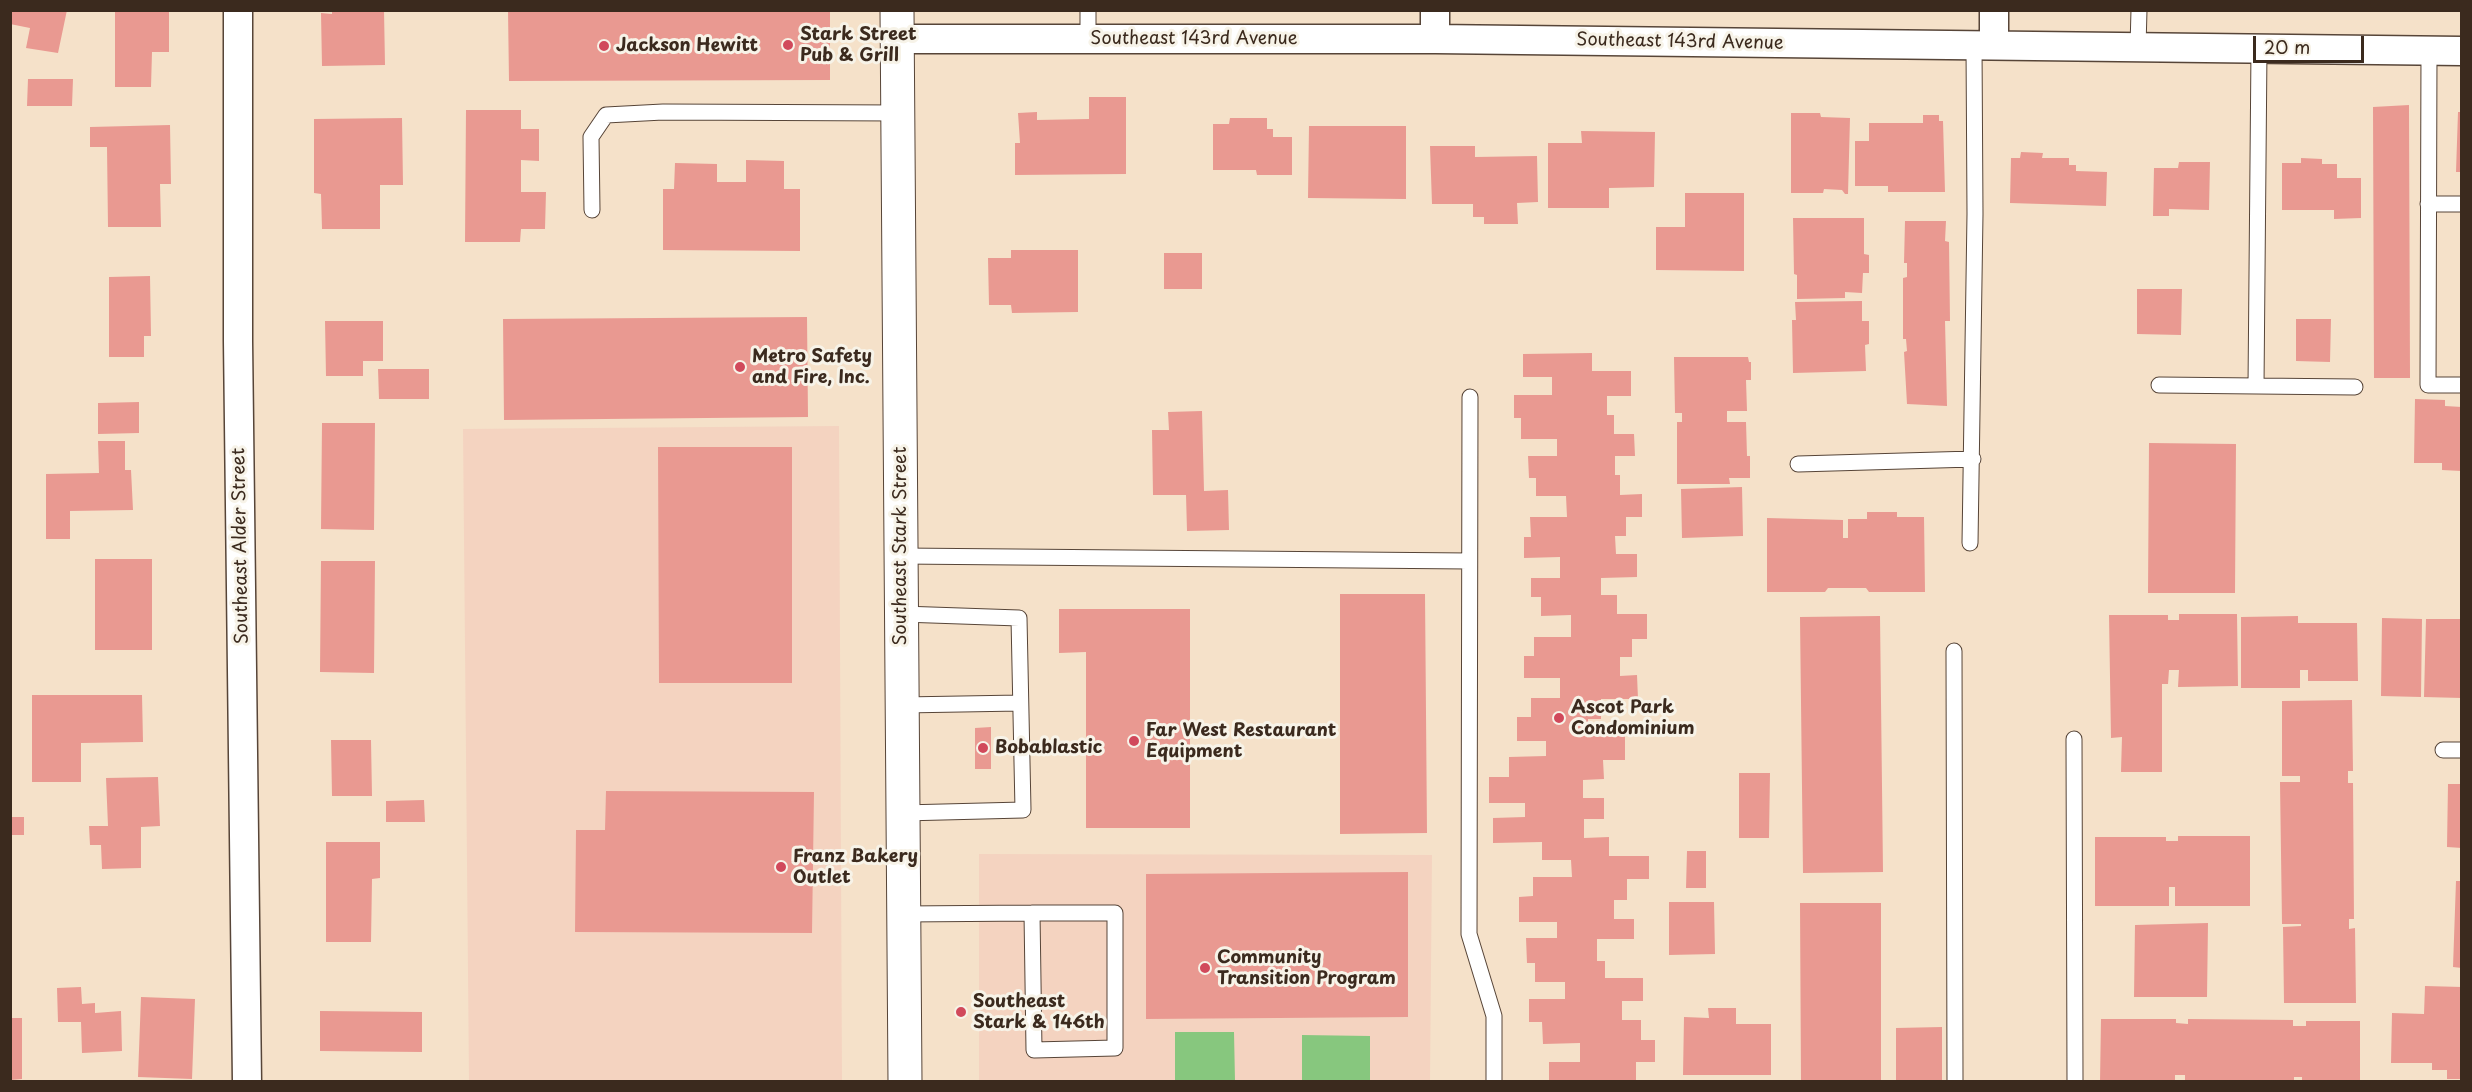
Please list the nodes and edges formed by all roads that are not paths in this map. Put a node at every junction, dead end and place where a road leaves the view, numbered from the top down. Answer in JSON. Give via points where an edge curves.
{"nodes":[{"id":1,"x":238,"y":10,"type":"edge"},
{"id":2,"x":1088,"y":10,"type":"edge"},
{"id":3,"x":1435,"y":10,"type":"edge"},
{"id":4,"x":1994,"y":10,"type":"edge"},
{"id":5,"x":2139,"y":10,"type":"edge"},
{"id":6,"x":898,"y":25,"type":"edge"},
{"id":7,"x":1088,"y":39,"type":"junction"},
{"id":8,"x":1435,"y":39,"type":"junction"},
{"id":9,"x":1984,"y":45,"type":"junction"},
{"id":10,"x":2138,"y":47,"type":"junction"},
{"id":11,"x":2259,"y":49,"type":"junction"},
{"id":12,"x":2429,"y":50,"type":"junction"},
{"id":13,"x":2462,"y":51,"type":"edge"},
{"id":14,"x":898,"y":113,"type":"junction"},
{"id":15,"x":2428,"y":204,"type":"junction"},
{"id":16,"x":2462,"y":204,"type":"edge"},
{"id":17,"x":592,"y":210,"type":"dead end"},
{"id":18,"x":2158,"y":385,"type":"dead end"},
{"id":19,"x":2462,"y":385,"type":"edge"},
{"id":20,"x":2256,"y":386,"type":"junction"},
{"id":21,"x":2355,"y":387,"type":"dead end"},
{"id":22,"x":1470,"y":397,"type":"dead end"},
{"id":23,"x":1973,"y":459,"type":"junction"},
{"id":24,"x":1798,"y":464,"type":"dead end"},
{"id":25,"x":1970,"y":543,"type":"dead end"},
{"id":26,"x":901,"y":556,"type":"junction"},
{"id":27,"x":1469,"y":561,"type":"junction"},
{"id":28,"x":902,"y":614,"type":"junction"},
{"id":29,"x":1954,"y":651,"type":"dead end"},
{"id":30,"x":1020,"y":703,"type":"junction"},
{"id":31,"x":903,"y":705,"type":"junction"},
{"id":32,"x":2074,"y":739,"type":"dead end"},
{"id":33,"x":2443,"y":750,"type":"dead end"},
{"id":34,"x":2462,"y":750,"type":"edge"},
{"id":35,"x":903,"y":813,"type":"junction"},
{"id":36,"x":1032,"y":913,"type":"junction"},
{"id":37,"x":904,"y":914,"type":"junction"},
{"id":38,"x":247,"y":1082,"type":"edge"},
{"id":39,"x":905,"y":1082,"type":"edge"},
{"id":40,"x":1494,"y":1082,"type":"edge"},
{"id":41,"x":1955,"y":1082,"type":"edge"},
{"id":42,"x":2075,"y":1082,"type":"edge"}],
"edges":[{"from":1,"to":38,"type":"street","name":"Southeast Alder Street"},
{"from":2,"to":7,"type":"lane"},
{"from":3,"to":8,"type":"street"},
{"from":4,"to":9,"type":"street"},
{"from":5,"to":10,"type":"lane"},
{"from":6,"to":7,"type":"street","name":"Southeast 143rd Avenue"},
{"from":6,"to":14,"type":"main road","name":"Southeast Stark Street"},
{"from":7,"to":8,"type":"street","name":"Southeast 143rd Avenue"},
{"from":8,"to":9,"type":"street","name":"Southeast 143rd Avenue"},
{"from":9,"to":10,"type":"street","name":"Southeast 143rd Avenue"},
{"from":9,"to":23,"type":"lane"},
{"from":10,"to":11,"type":"street","name":"Southeast 143rd Avenue"},
{"from":11,"to":12,"type":"street","name":"Southeast 143rd Avenue"},
{"from":11,"to":20,"type":"lane"},
{"from":12,"to":13,"type":"street","name":"Southeast 143rd Avenue"},
{"from":12,"to":15,"type":"lane"},
{"from":14,"to":17,"type":"lane","via":[[606,115],[591,137]]},
{"from":14,"to":26,"type":"main road","name":"Southeast Stark Street"},
{"from":15,"to":16,"type":"lane"},
{"from":15,"to":19,"type":"lane","via":[[2428,385]]},
{"from":18,"to":20,"type":"lane"},
{"from":20,"to":21,"type":"lane"},
{"from":22,"to":27,"type":"lane"},
{"from":23,"to":24,"type":"lane"},
{"from":23,"to":25,"type":"lane"},
{"from":26,"to":27,"type":"lane"},
{"from":26,"to":28,"type":"main road","name":"Southeast Stark Street"},
{"from":27,"to":40,"type":"lane","via":[[1469,934],[1494,1016]]},
{"from":28,"to":30,"type":"lane","via":[[1019,618]]},
{"from":28,"to":31,"type":"main road","name":"Southeast Stark Street"},
{"from":29,"to":41,"type":"lane"},
{"from":30,"to":31,"type":"lane"},
{"from":30,"to":35,"type":"lane","via":[[1023,810]]},
{"from":31,"to":35,"type":"main road","name":"Southeast Stark Street"},
{"from":32,"to":42,"type":"lane"},
{"from":33,"to":34,"type":"lane"},
{"from":35,"to":37,"type":"main road","name":"Southeast Stark Street"},
{"from":36,"to":36,"type":"lane","via":[[1115,913],[1115,1048],[1034,1050]]},
{"from":36,"to":37,"type":"lane"},
{"from":37,"to":39,"type":"main road","name":"Southeast Stark Street"}]}
